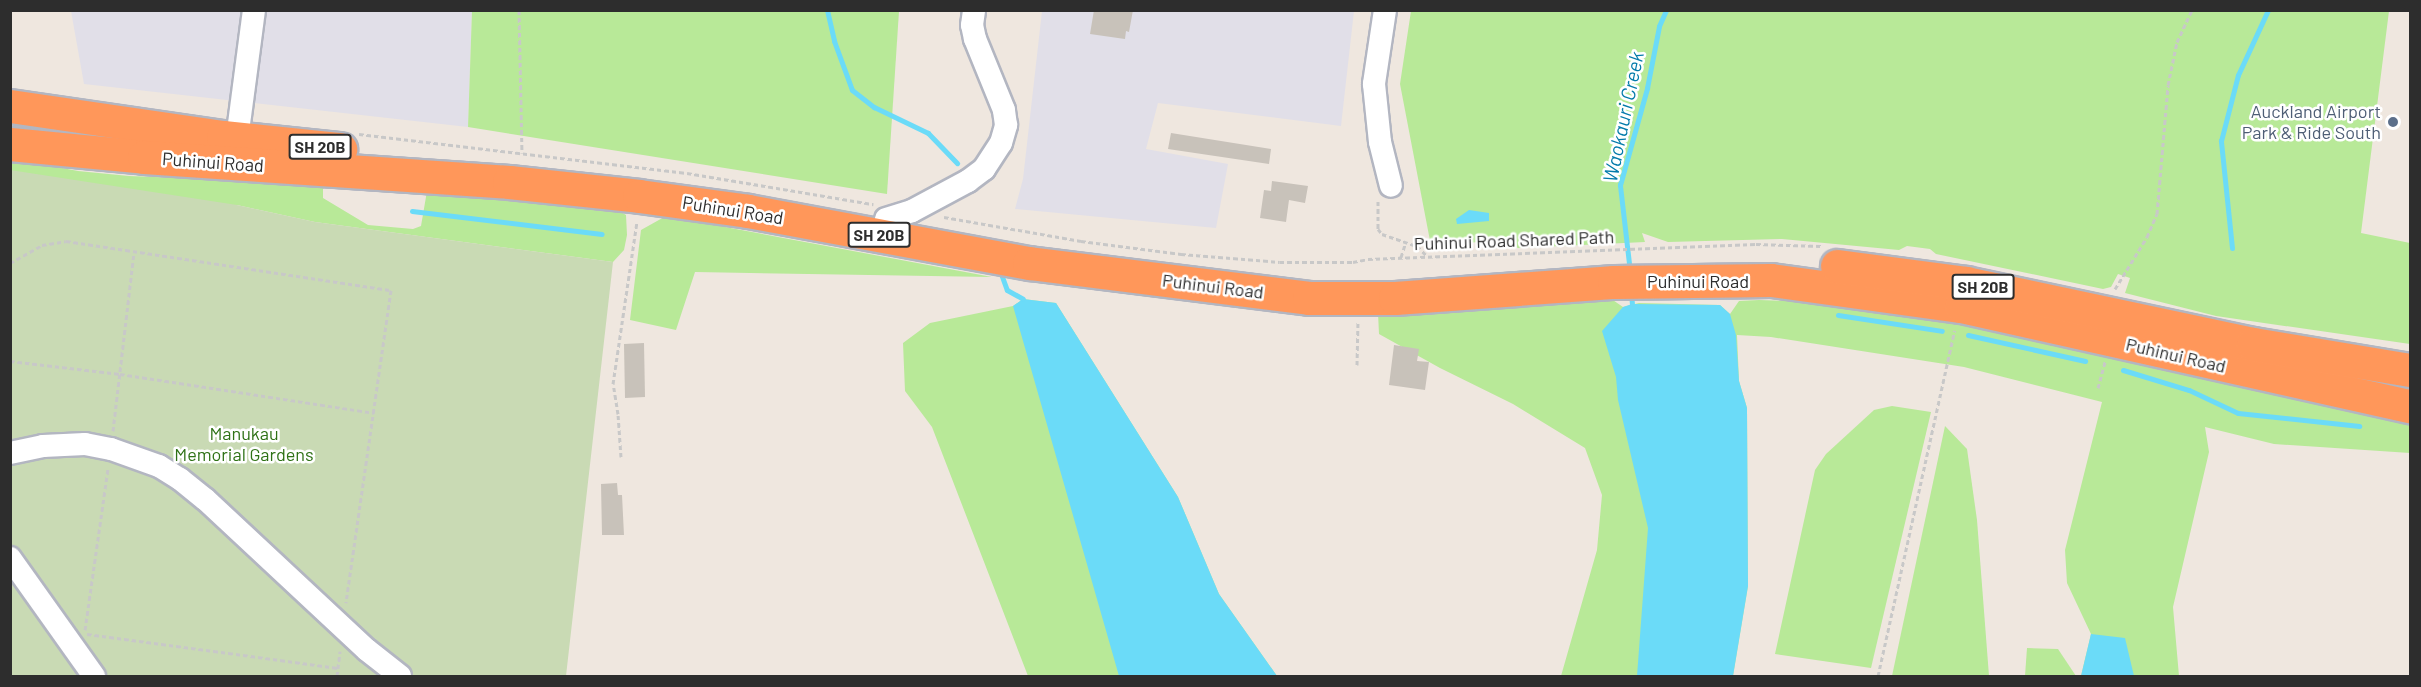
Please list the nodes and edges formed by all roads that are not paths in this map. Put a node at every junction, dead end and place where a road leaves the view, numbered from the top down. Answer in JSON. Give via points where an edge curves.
{"nodes":[{"id":1,"x":254,"y":10,"type":"edge"},
{"id":2,"x":974,"y":10,"type":"edge"},
{"id":3,"x":1385,"y":10,"type":"edge"},
{"id":4,"x":10,"y":106,"type":"edge"},
{"id":5,"x":237,"y":139,"type":"junction"},
{"id":6,"x":10,"y":144,"type":"edge"},
{"id":7,"x":1384,"y":191,"type":"road end"},
{"id":8,"x":886,"y":219,"type":"junction"},
{"id":9,"x":1652,"y":265,"type":"junction"},
{"id":10,"x":1614,"y":275,"type":"junction"},
{"id":11,"x":2410,"y":370,"type":"edge"},
{"id":12,"x":2410,"y":406,"type":"edge"},
{"id":13,"x":10,"y":453,"type":"edge"},
{"id":14,"x":10,"y":558,"type":"edge"},
{"id":15,"x":94,"y":676,"type":"edge"},
{"id":16,"x":400,"y":676,"type":"edge"}],
"edges":[{"from":1,"to":5,"type":"street"},
{"from":2,"to":8,"type":"street","via":[[975,39],[1004,110],[1006,125],[1001,143],[984,169],[968,181],[912,212]]},
{"from":3,"to":7,"type":"street","via":[[1374,84]]},
{"from":4,"to":5,"type":"highway","name":"Puhinui Road","number":"SH 20B"},
{"from":5,"to":8,"type":"highway","name":"Puhinui Road","number":"SH 20B","via":[[523,166],[784,199]]},
{"from":6,"to":10,"type":"highway","name":"Puhinui Road","number":"SH 20B","via":[[509,182],[639,196],[748,211],[1029,262],[1310,298],[1395,298]]},
{"from":8,"to":10,"type":"highway","name":"Puhinui Road","number":"SH 20B","via":[[1170,267],[1247,273],[1358,279]]},
{"from":9,"to":10,"type":"highway","name":"Puhinui Road","number":"SH 20B"},
{"from":9,"to":11,"type":"highway","name":"Puhinui Road","number":"SH 20B","via":[[1777,260],[1895,272],[1966,283],[2253,344]]},
{"from":9,"to":12,"type":"highway","name":"Puhinui Road","number":"SH 20B","via":[[1960,306]]},
{"from":13,"to":16,"type":"street","via":[[85,444],[126,453],[159,466],[205,499]]},
{"from":14,"to":15,"type":"street"}]}
